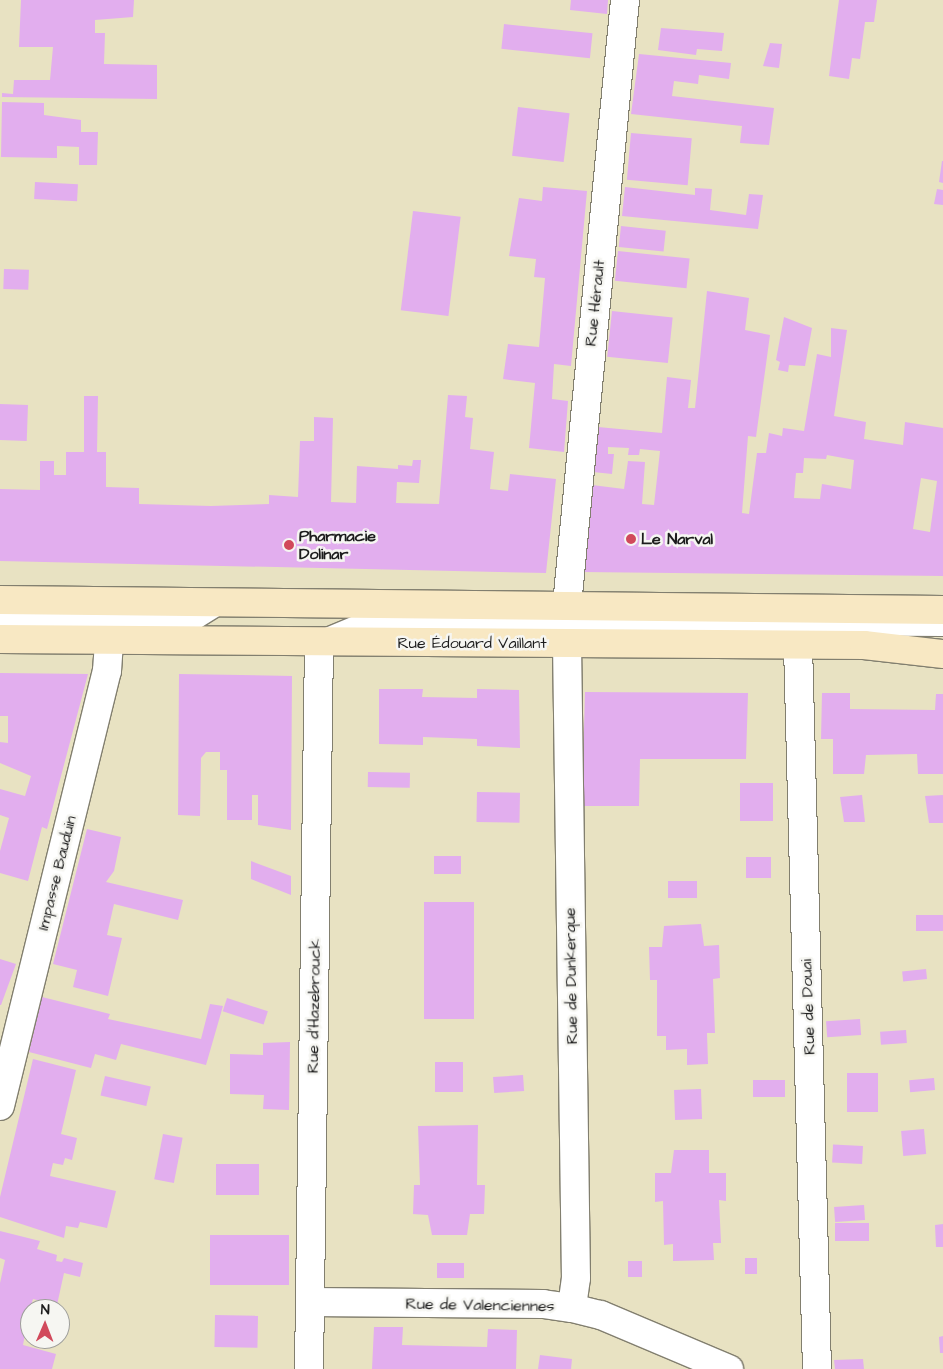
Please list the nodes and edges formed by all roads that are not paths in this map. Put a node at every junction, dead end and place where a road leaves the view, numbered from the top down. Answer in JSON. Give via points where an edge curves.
{"nodes":[{"id":1,"x":625,"y":0,"type":"edge"},
{"id":2,"x":0,"y":600,"type":"edge"},
{"id":3,"x":223,"y":602,"type":"junction"},
{"id":4,"x":568,"y":606,"type":"junction"},
{"id":5,"x":943,"y":610,"type":"edge"},
{"id":6,"x":0,"y":619,"type":"edge"},
{"id":7,"x":943,"y":626,"type":"edge"},
{"id":8,"x":0,"y":639,"type":"edge"},
{"id":9,"x":108,"y":640,"type":"junction"},
{"id":10,"x":319,"y":642,"type":"junction"},
{"id":11,"x":567,"y":643,"type":"junction"},
{"id":12,"x":798,"y":645,"type":"junction"},
{"id":13,"x":943,"y":654,"type":"edge"},
{"id":14,"x":0,"y":1106,"type":"edge"},
{"id":15,"x":310,"y":1302,"type":"junction"},
{"id":16,"x":572,"y":1308,"type":"junction"},
{"id":17,"x":309,"y":1369,"type":"edge"},
{"id":18,"x":729,"y":1369,"type":"edge"},
{"id":19,"x":817,"y":1369,"type":"edge"}],
"edges":[{"from":1,"to":4,"type":"street","name":"Rue Hérault"},
{"from":2,"to":3,"type":"main road"},
{"from":3,"to":4,"type":"main road"},
{"from":3,"to":6,"type":"lane","via":[[194,620]]},
{"from":4,"to":5,"type":"main road"},
{"from":7,"to":10,"type":"lane","via":[[365,622]]},
{"from":8,"to":9,"type":"main road","name":"Rue Édouard Vaillant"},
{"from":9,"to":10,"type":"main road","name":"Rue Édouard Vaillant"},
{"from":9,"to":14,"type":"street","name":"Impasse Bauduin","via":[[107,672]]},
{"from":10,"to":11,"type":"main road","name":"Rue Édouard Vaillant"},
{"from":10,"to":15,"type":"street","name":"Rue d'Hazebrouck"},
{"from":11,"to":12,"type":"main road","name":"Rue Édouard Vaillant"},
{"from":11,"to":16,"type":"street","name":"Rue de Dunkerque","via":[[576,1278]]},
{"from":12,"to":13,"type":"main road","name":"Rue Édouard Vaillant","via":[[864,646]]},
{"from":12,"to":19,"type":"street","name":"Rue de Douai"},
{"from":15,"to":16,"type":"street","name":"Rue de Valenciennes","via":[[542,1304]]},
{"from":15,"to":17,"type":"street","name":"Rue d'Hazebrouck"},
{"from":16,"to":18,"type":"street","name":"Rue de Valenciennes","via":[[601,1315]]}]}
